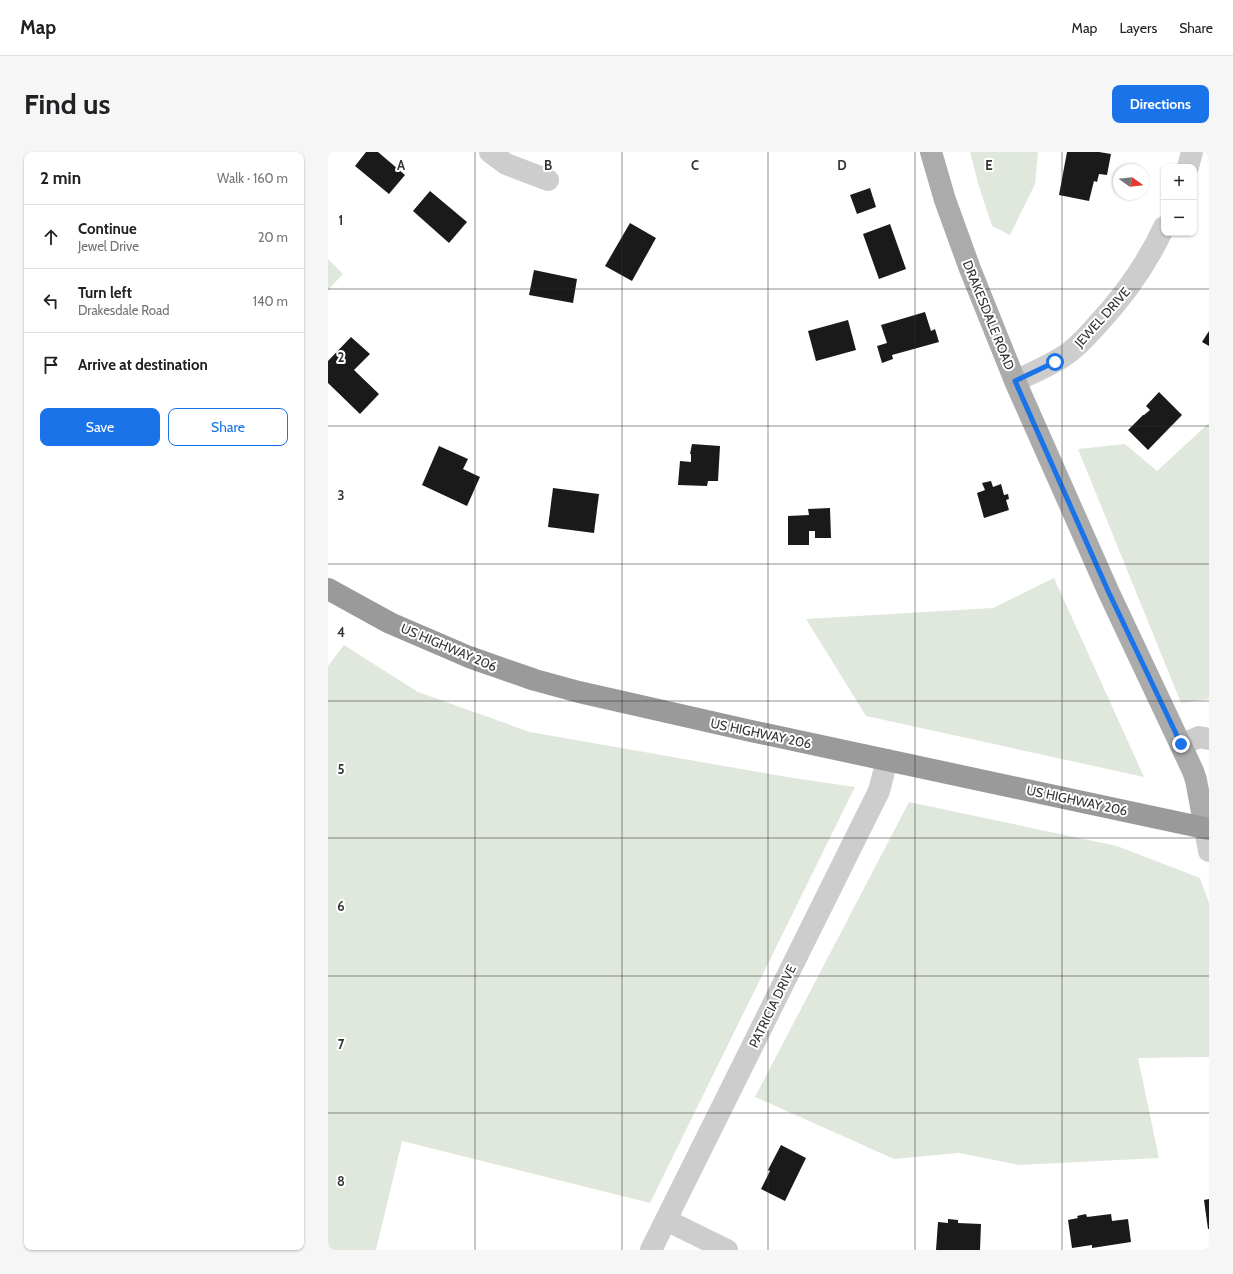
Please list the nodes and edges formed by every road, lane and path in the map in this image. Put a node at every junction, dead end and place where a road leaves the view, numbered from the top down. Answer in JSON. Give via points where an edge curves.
{"nodes":[{"id":1,"x":490,"y":152,"type":"edge"},
{"id":2,"x":931,"y":152,"type":"edge"},
{"id":3,"x":1192,"y":152,"type":"edge"},
{"id":4,"x":1189,"y":164,"type":"edge"},
{"id":5,"x":548,"y":180,"type":"dead end"},
{"id":6,"x":1161,"y":233,"type":"edge"},
{"id":7,"x":1015,"y":381,"type":"junction"},
{"id":8,"x":328,"y":588,"type":"edge"},
{"id":9,"x":1209,"y":739,"type":"edge"},
{"id":10,"x":1181,"y":744,"type":"junction"},
{"id":11,"x":887,"y":760,"type":"junction"},
{"id":12,"x":1207,"y":828,"type":"edge"},
{"id":13,"x":1209,"y":851,"type":"edge"},
{"id":14,"x":666,"y":1220,"type":"junction"},
{"id":15,"x":651,"y":1250,"type":"edge"},
{"id":16,"x":727,"y":1250,"type":"edge"}],
"edges":[{"from":1,"to":5,"type":"street","via":[[506,164]]},
{"from":2,"to":7,"type":"main road","name":"DRAKESDALE ROAD","via":[[970,269]]},
{"from":3,"to":4,"type":"street"},
{"from":6,"to":7,"type":"street","name":"JEWEL DRIVE","via":[[1136,277],[1115,306],[1086,338],[1066,356]]},
{"from":7,"to":10,"type":"main road","name":"DRAKESDALE ROAD","via":[[1109,593]]},
{"from":8,"to":11,"type":"highway","name":"US HIGHWAY 206","via":[[420,637],[535,680],[612,700]]},
{"from":9,"to":10,"type":"street","via":[[1199,737]]},
{"from":10,"to":12,"type":"main road","name":"DRAKESDALE ROAD","via":[[1196,780]]},
{"from":11,"to":12,"type":"highway","name":"US HIGHWAY 206"},
{"from":11,"to":14,"type":"street","name":"PATRICIA DRIVE","via":[[879,791]]},
{"from":12,"to":13,"type":"street"},
{"from":14,"to":15,"type":"street","name":"PATRICIA DRIVE"},
{"from":14,"to":16,"type":"street"}]}
